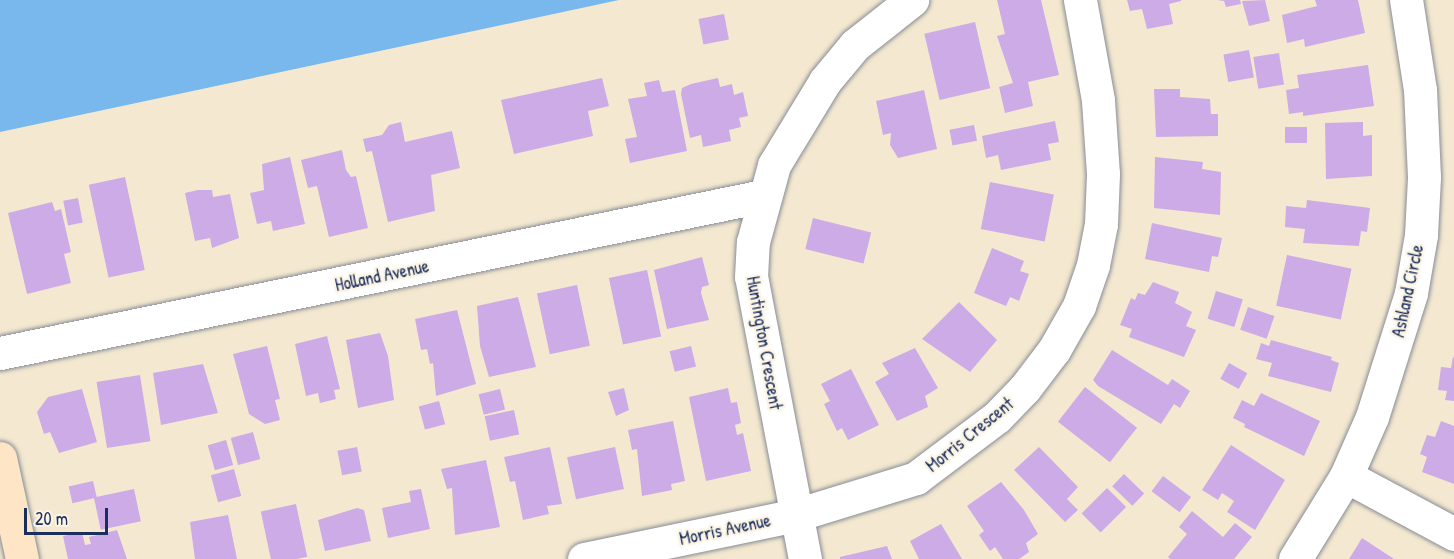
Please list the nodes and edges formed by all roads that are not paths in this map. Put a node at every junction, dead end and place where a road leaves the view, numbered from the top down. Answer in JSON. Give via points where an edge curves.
{"nodes":[{"id":1,"x":912,"y":0,"type":"edge"},
{"id":2,"x":1080,"y":0,"type":"edge"},
{"id":3,"x":1406,"y":0,"type":"edge"},
{"id":4,"x":763,"y":196,"type":"junction"},
{"id":5,"x":0,"y":353,"type":"edge"},
{"id":6,"x":0,"y":458,"type":"edge"},
{"id":7,"x":1346,"y":476,"type":"junction"},
{"id":8,"x":796,"y":515,"type":"junction"},
{"id":9,"x":1454,"y":534,"type":"edge"},
{"id":10,"x":22,"y":559,"type":"edge"},
{"id":11,"x":584,"y":559,"type":"edge"},
{"id":12,"x":805,"y":559,"type":"edge"},
{"id":13,"x":1296,"y":559,"type":"edge"}],
"edges":[{"from":1,"to":4,"type":"street","name":"Huntington Crescent","via":[[855,45],[825,81],[790,134]]},
{"from":2,"to":8,"type":"street","name":"Morris Crescent","via":[[1098,100],[1103,174],[1101,224],[1093,265],[1074,315],[1025,388],[950,456],[916,478]]},
{"from":3,"to":7,"type":"street","name":"Ashland Circle","via":[[1420,90],[1424,177],[1421,235],[1411,293],[1391,363]]},
{"from":4,"to":5,"type":"street","name":"Holland Avenue"},
{"from":4,"to":8,"type":"street","name":"Huntington Crescent","via":[[753,242],[751,277]]},
{"from":6,"to":10,"type":"street"},
{"from":7,"to":9,"type":"street"},
{"from":7,"to":13,"type":"street","name":"Ashland Circle"},
{"from":8,"to":11,"type":"street","name":"Morris Avenue"},
{"from":8,"to":12,"type":"street","name":"Huntington Crescent"}]}
